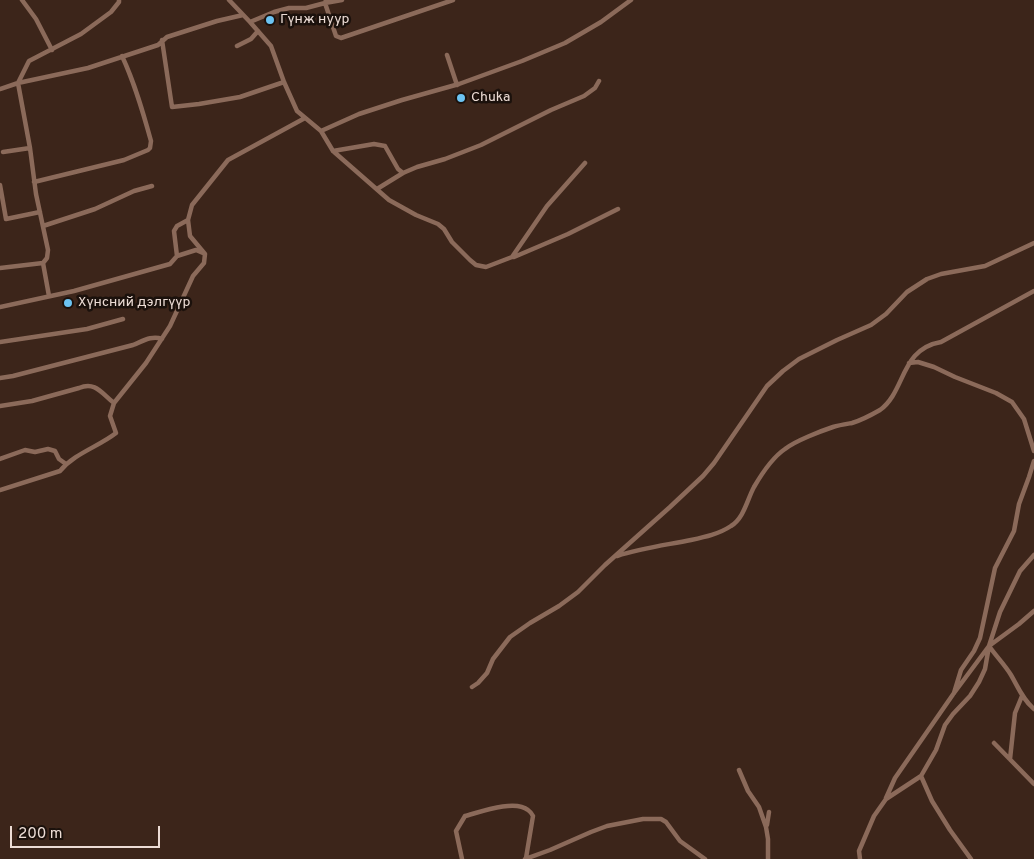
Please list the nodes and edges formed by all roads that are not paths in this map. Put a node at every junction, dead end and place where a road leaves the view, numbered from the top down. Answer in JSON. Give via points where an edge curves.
{"nodes":[{"id":1,"x":22,"y":0,"type":"edge"},
{"id":2,"x":120,"y":0,"type":"edge"},
{"id":3,"x":229,"y":0,"type":"edge"},
{"id":4,"x":342,"y":0,"type":"edge"},
{"id":5,"x":453,"y":0,"type":"edge"},
{"id":6,"x":631,"y":0,"type":"edge"},
{"id":7,"x":326,"y":1,"type":"edge"},
{"id":8,"x":243,"y":15,"type":"junction"},
{"id":9,"x":250,"y":22,"type":"junction"},
{"id":10,"x":258,"y":31,"type":"junction"},
{"id":11,"x":162,"y":40,"type":"junction"},
{"id":12,"x":237,"y":46,"type":"dead end"},
{"id":13,"x":52,"y":50,"type":"junction"},
{"id":14,"x":446,"y":55,"type":"dead end"},
{"id":15,"x":122,"y":56,"type":"junction"},
{"id":16,"x":599,"y":81,"type":"dead end"},
{"id":17,"x":284,"y":82,"type":"junction"},
{"id":18,"x":18,"y":83,"type":"junction"},
{"id":19,"x":457,"y":85,"type":"junction"},
{"id":20,"x":0,"y":89,"type":"edge"},
{"id":21,"x":305,"y":118,"type":"junction"},
{"id":22,"x":321,"y":131,"type":"junction"},
{"id":23,"x":30,"y":148,"type":"junction"},
{"id":24,"x":333,"y":151,"type":"junction"},
{"id":25,"x":3,"y":152,"type":"dead end"},
{"id":26,"x":586,"y":163,"type":"dead end"},
{"id":27,"x":403,"y":173,"type":"junction"},
{"id":28,"x":34,"y":182,"type":"junction"},
{"id":29,"x":0,"y":186,"type":"edge"},
{"id":30,"x":152,"y":186,"type":"dead end"},
{"id":31,"x":377,"y":189,"type":"junction"},
{"id":32,"x":618,"y":209,"type":"dead end"},
{"id":33,"x":40,"y":212,"type":"junction"},
{"id":34,"x":188,"y":220,"type":"junction"},
{"id":35,"x":43,"y":226,"type":"junction"},
{"id":36,"x":1034,"y":243,"type":"edge"},
{"id":37,"x":205,"y":254,"type":"junction"},
{"id":38,"x":177,"y":256,"type":"junction"},
{"id":39,"x":512,"y":258,"type":"junction"},
{"id":40,"x":43,"y":263,"type":"junction"},
{"id":41,"x":497,"y":266,"type":"dead end"},
{"id":42,"x":0,"y":268,"type":"edge"},
{"id":43,"x":1034,"y":291,"type":"edge"},
{"id":44,"x":48,"y":296,"type":"junction"},
{"id":45,"x":0,"y":307,"type":"edge"},
{"id":46,"x":123,"y":318,"type":"dead end"},
{"id":47,"x":162,"y":339,"type":"junction"},
{"id":48,"x":0,"y":342,"type":"edge"},
{"id":49,"x":909,"y":363,"type":"junction"},
{"id":50,"x":0,"y":378,"type":"edge"},
{"id":51,"x":114,"y":402,"type":"junction"},
{"id":52,"x":0,"y":406,"type":"edge"},
{"id":53,"x":1034,"y":451,"type":"edge"},
{"id":54,"x":0,"y":459,"type":"edge"},
{"id":55,"x":1034,"y":461,"type":"edge"},
{"id":56,"x":66,"y":464,"type":"junction"},
{"id":57,"x":0,"y":490,"type":"edge"},
{"id":58,"x":1034,"y":555,"type":"edge"},
{"id":59,"x":616,"y":556,"type":"junction"},
{"id":60,"x":1034,"y":611,"type":"edge"},
{"id":61,"x":990,"y":646,"type":"junction"},
{"id":62,"x":472,"y":687,"type":"dead end"},
{"id":63,"x":954,"y":693,"type":"junction"},
{"id":64,"x":1022,"y":696,"type":"junction"},
{"id":65,"x":1034,"y":709,"type":"edge"},
{"id":66,"x":994,"y":742,"type":"dead end"},
{"id":67,"x":1010,"y":759,"type":"junction"},
{"id":68,"x":739,"y":770,"type":"dead end"},
{"id":69,"x":921,"y":776,"type":"junction"},
{"id":70,"x":1034,"y":784,"type":"edge"},
{"id":71,"x":886,"y":799,"type":"junction"},
{"id":72,"x":769,"y":812,"type":"dead end"},
{"id":73,"x":766,"y":827,"type":"junction"},
{"id":74,"x":462,"y":859,"type":"edge"},
{"id":75,"x":525,"y":859,"type":"edge"},
{"id":76,"x":705,"y":859,"type":"edge"},
{"id":77,"x":768,"y":859,"type":"edge"},
{"id":78,"x":860,"y":859,"type":"edge"},
{"id":79,"x":971,"y":859,"type":"edge"}],
"edges":[{"from":1,"to":13,"type":"street"},
{"from":2,"to":13,"type":"street","via":[[111,12],[82,34]]},
{"from":3,"to":8,"type":"street"},
{"from":4,"to":7,"type":"street"},
{"from":5,"to":7,"type":"street","via":[[338,38]]},
{"from":6,"to":19,"type":"street","via":[[565,43]]},
{"from":7,"to":9,"type":"street","via":[[306,8],[274,12]]},
{"from":8,"to":9,"type":"street"},
{"from":8,"to":11,"type":"street","via":[[166,36]]},
{"from":9,"to":10,"type":"street"},
{"from":10,"to":12,"type":"street"},
{"from":10,"to":17,"type":"street","via":[[271,46]]},
{"from":11,"to":15,"type":"street","via":[[158,45]]},
{"from":11,"to":17,"type":"street","via":[[172,108],[240,97]]},
{"from":13,"to":18,"type":"street","via":[[29,62]]},
{"from":14,"to":19,"type":"street"},
{"from":15,"to":18,"type":"street","via":[[88,68]]},
{"from":15,"to":28,"type":"street","via":[[141,105],[150,148],[124,160]]},
{"from":16,"to":27,"type":"street","via":[[584,96],[481,145]]},
{"from":17,"to":21,"type":"street","via":[[297,111]]},
{"from":18,"to":20,"type":"street"},
{"from":18,"to":23,"type":"street"},
{"from":19,"to":22,"type":"street","via":[[359,114]]},
{"from":21,"to":22,"type":"street"},
{"from":21,"to":34,"type":"street","via":[[228,160],[192,205]]},
{"from":22,"to":24,"type":"street"},
{"from":23,"to":25,"type":"street"},
{"from":23,"to":28,"type":"street"},
{"from":24,"to":27,"type":"street","via":[[374,144],[385,146]]},
{"from":24,"to":31,"type":"street"},
{"from":26,"to":39,"type":"street","via":[[547,206]]},
{"from":27,"to":31,"type":"street"},
{"from":28,"to":33,"type":"street"},
{"from":29,"to":33,"type":"street","via":[[6,219]]},
{"from":30,"to":35,"type":"street"},
{"from":31,"to":39,"type":"street","via":[[389,200],[438,224],[476,265],[486,267]]},
{"from":32,"to":39,"type":"street"},
{"from":33,"to":35,"type":"street"},
{"from":34,"to":37,"type":"street","via":[[190,236]]},
{"from":34,"to":38,"type":"street","via":[[174,231]]},
{"from":35,"to":40,"type":"street","via":[[48,250]]},
{"from":36,"to":59,"type":"street","via":[[985,266],[928,279],[907,292],[870,326],[799,359],[767,386],[703,476]]},
{"from":37,"to":38,"type":"street","via":[[196,250]]},
{"from":37,"to":47,"type":"street","via":[[204,263],[193,276]]},
{"from":38,"to":44,"type":"street","via":[[170,264]]},
{"from":39,"to":41,"type":"street"},
{"from":40,"to":42,"type":"street"},
{"from":40,"to":44,"type":"street"},
{"from":43,"to":49,"type":"street","via":[[941,342],[931,344]]},
{"from":44,"to":45,"type":"street"},
{"from":46,"to":48,"type":"street","via":[[87,329]]},
{"from":47,"to":50,"type":"street","via":[[150,338]]},
{"from":47,"to":51,"type":"street"},
{"from":49,"to":53,"type":"street","via":[[934,367],[1012,402],[1024,419]]},
{"from":49,"to":59,"type":"street","via":[[893,396],[880,410],[785,448],[754,487],[732,526],[710,535]]},
{"from":51,"to":52,"type":"street","via":[[94,386],[86,385],[32,401]]},
{"from":51,"to":56,"type":"street","via":[[110,416],[116,433]]},
{"from":54,"to":56,"type":"street","via":[[25,450],[48,449],[55,451]]},
{"from":55,"to":63,"type":"street","via":[[1019,504],[1014,531],[995,568],[980,638],[961,670]]},
{"from":56,"to":57,"type":"street","via":[[60,471]]},
{"from":58,"to":61,"type":"street","via":[[1020,571],[1000,612]]},
{"from":59,"to":62,"type":"street","via":[[578,592],[510,637],[486,673]]},
{"from":60,"to":61,"type":"street"},
{"from":61,"to":63,"type":"street"},
{"from":61,"to":64,"type":"street"},
{"from":61,"to":69,"type":"street","via":[[979,682],[946,724]]},
{"from":63,"to":71,"type":"street","via":[[895,778]]},
{"from":64,"to":65,"type":"street"},
{"from":64,"to":67,"type":"street","via":[[1015,713]]},
{"from":66,"to":67,"type":"street"},
{"from":67,"to":70,"type":"street"},
{"from":68,"to":73,"type":"street"},
{"from":69,"to":71,"type":"street"},
{"from":69,"to":79,"type":"street","via":[[932,801]]},
{"from":71,"to":78,"type":"street","via":[[874,816],[859,851]]},
{"from":72,"to":73,"type":"street"},
{"from":73,"to":77,"type":"street"},
{"from":74,"to":75,"type":"street","via":[[456,831],[465,816],[494,807],[519,806],[533,816]]},
{"from":75,"to":76,"type":"street","via":[[607,826],[643,819],[662,819],[680,841]]}]}
